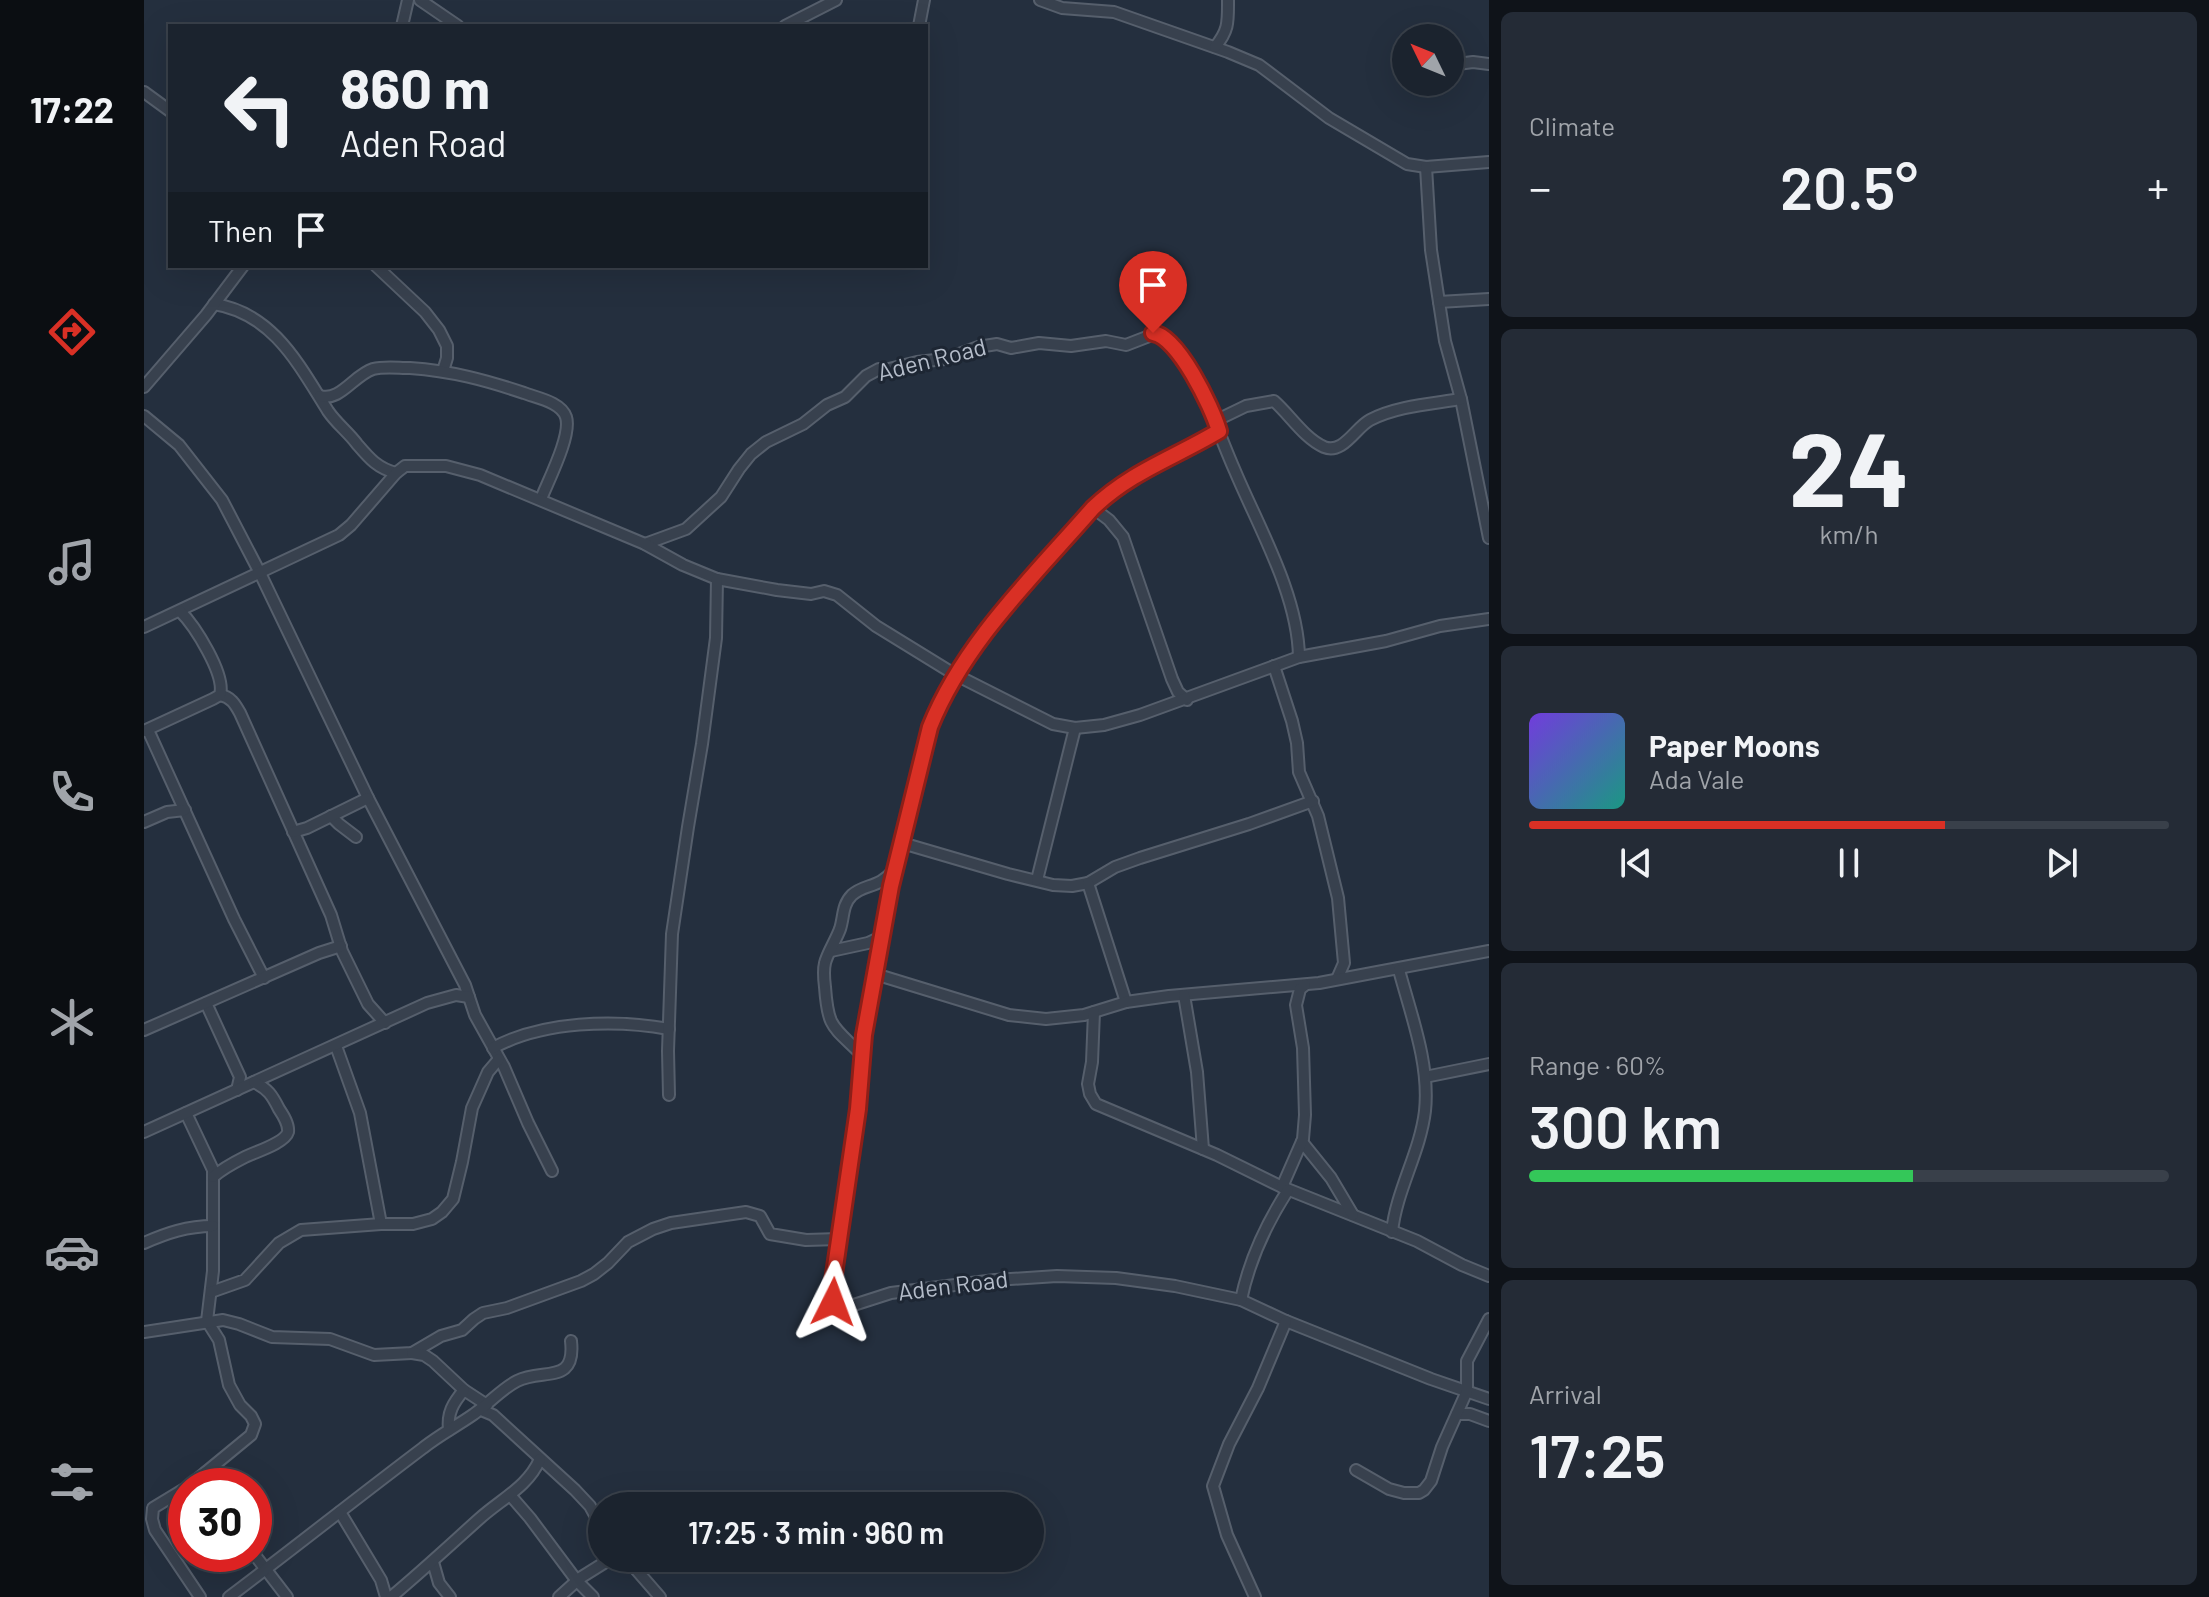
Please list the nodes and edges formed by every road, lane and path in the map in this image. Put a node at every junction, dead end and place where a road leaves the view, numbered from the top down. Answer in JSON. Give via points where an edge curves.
{"nodes":[{"id":1,"x":408,"y":0,"type":"edge"},
{"id":2,"x":420,"y":0,"type":"edge"},
{"id":3,"x":836,"y":0,"type":"edge"},
{"id":4,"x":924,"y":0,"type":"edge"},
{"id":5,"x":1228,"y":0,"type":"edge"},
{"id":6,"x":1044,"y":1,"type":"edge"},
{"id":7,"x":402,"y":24,"type":"edge"},
{"id":8,"x":455,"y":24,"type":"edge"},
{"id":9,"x":789,"y":24,"type":"edge"},
{"id":10,"x":919,"y":24,"type":"edge"},
{"id":11,"x":1215,"y":47,"type":"junction"},
{"id":12,"x":1464,"y":63,"type":"edge"},
{"id":13,"x":1489,"y":64,"type":"edge"},
{"id":14,"x":144,"y":92,"type":"edge"},
{"id":15,"x":168,"y":110,"type":"edge"},
{"id":16,"x":1489,"y":162,"type":"edge"},
{"id":17,"x":1426,"y":167,"type":"junction"},
{"id":18,"x":241,"y":268,"type":"edge"},
{"id":19,"x":378,"y":268,"type":"edge"},
{"id":20,"x":1489,"y":299,"type":"edge"},
{"id":21,"x":1439,"y":302,"type":"junction"},
{"id":22,"x":214,"y":304,"type":"junction"},
{"id":23,"x":443,"y":371,"type":"junction"},
{"id":24,"x":144,"y":387,"type":"edge"},
{"id":25,"x":320,"y":396,"type":"junction"},
{"id":26,"x":1461,"y":399,"type":"junction"},
{"id":27,"x":144,"y":416,"type":"edge"},
{"id":28,"x":1217,"y":426,"type":"junction"},
{"id":29,"x":396,"y":473,"type":"junction"},
{"id":30,"x":541,"y":499,"type":"junction"},
{"id":31,"x":1093,"y":508,"type":"junction"},
{"id":32,"x":1489,"y":538,"type":"edge"},
{"id":33,"x":645,"y":544,"type":"junction"},
{"id":34,"x":260,"y":573,"type":"junction"},
{"id":35,"x":717,"y":579,"type":"junction"},
{"id":36,"x":180,"y":611,"type":"junction"},
{"id":37,"x":1489,"y":619,"type":"edge"},
{"id":38,"x":144,"y":627,"type":"edge"},
{"id":39,"x":1299,"y":657,"type":"junction"},
{"id":40,"x":1274,"y":666,"type":"junction"},
{"id":41,"x":954,"y":674,"type":"junction"},
{"id":42,"x":220,"y":695,"type":"junction"},
{"id":43,"x":1187,"y":700,"type":"junction"},
{"id":44,"x":1075,"y":728,"type":"junction"},
{"id":45,"x":146,"y":730,"type":"edge"},
{"id":46,"x":368,"y":798,"type":"junction"},
{"id":47,"x":1313,"y":801,"type":"junction"},
{"id":48,"x":185,"y":810,"type":"junction"},
{"id":49,"x":331,"y":816,"type":"junction"},
{"id":50,"x":144,"y":822,"type":"edge"},
{"id":51,"x":293,"y":832,"type":"junction"},
{"id":52,"x":356,"y":837,"type":"dead end"},
{"id":53,"x":902,"y":843,"type":"junction"},
{"id":54,"x":895,"y":869,"type":"junction"},
{"id":55,"x":1037,"y":880,"type":"junction"},
{"id":56,"x":1088,"y":883,"type":"junction"},
{"id":57,"x":883,"y":936,"type":"junction"},
{"id":58,"x":341,"y":946,"type":"junction"},
{"id":59,"x":831,"y":951,"type":"junction"},
{"id":60,"x":1489,"y":951,"type":"edge"},
{"id":61,"x":1344,"y":963,"type":"junction"},
{"id":62,"x":1399,"y":970,"type":"junction"},
{"id":63,"x":875,"y":974,"type":"junction"},
{"id":64,"x":1352,"y":976,"type":"junction"},
{"id":65,"x":264,"y":978,"type":"junction"},
{"id":66,"x":1337,"y":979,"type":"junction"},
{"id":67,"x":1305,"y":985,"type":"junction"},
{"id":68,"x":1285,"y":987,"type":"junction"},
{"id":69,"x":1184,"y":995,"type":"junction"},
{"id":70,"x":469,"y":997,"type":"junction"},
{"id":71,"x":1126,"y":1002,"type":"junction"},
{"id":72,"x":206,"y":1003,"type":"junction"},
{"id":73,"x":1296,"y":1005,"type":"junction"},
{"id":74,"x":1094,"y":1012,"type":"junction"},
{"id":75,"x":385,"y":1023,"type":"junction"},
{"id":76,"x":669,"y":1029,"type":"junction"},
{"id":77,"x":144,"y":1030,"type":"edge"},
{"id":78,"x":336,"y":1046,"type":"junction"},
{"id":79,"x":493,"y":1048,"type":"junction"},
{"id":80,"x":861,"y":1054,"type":"junction"},
{"id":81,"x":499,"y":1059,"type":"junction"},
{"id":82,"x":1489,"y":1064,"type":"edge"},
{"id":83,"x":1425,"y":1077,"type":"junction"},
{"id":84,"x":254,"y":1082,"type":"junction"},
{"id":85,"x":237,"y":1090,"type":"junction"},
{"id":86,"x":669,"y":1095,"type":"dead end"},
{"id":87,"x":186,"y":1113,"type":"junction"},
{"id":88,"x":145,"y":1129,"type":"edge"},
{"id":89,"x":1302,"y":1142,"type":"junction"},
{"id":90,"x":1203,"y":1149,"type":"junction"},
{"id":91,"x":552,"y":1171,"type":"dead end"},
{"id":92,"x":213,"y":1177,"type":"junction"},
{"id":93,"x":1285,"y":1189,"type":"junction"},
{"id":94,"x":1354,"y":1217,"type":"junction"},
{"id":95,"x":381,"y":1224,"type":"junction"},
{"id":96,"x":213,"y":1226,"type":"junction"},
{"id":97,"x":1392,"y":1232,"type":"junction"},
{"id":98,"x":839,"y":1239,"type":"junction"},
{"id":99,"x":144,"y":1243,"type":"edge"},
{"id":100,"x":1488,"y":1272,"type":"edge"},
{"id":101,"x":211,"y":1292,"type":"junction"},
{"id":102,"x":1241,"y":1300,"type":"junction"},
{"id":103,"x":1489,"y":1319,"type":"edge"},
{"id":104,"x":207,"y":1321,"type":"junction"},
{"id":105,"x":1286,"y":1321,"type":"junction"},
{"id":106,"x":144,"y":1332,"type":"edge"},
{"id":107,"x":571,"y":1341,"type":"dead end"},
{"id":108,"x":412,"y":1353,"type":"junction"},
{"id":109,"x":464,"y":1390,"type":"junction"},
{"id":110,"x":1467,"y":1391,"type":"junction"},
{"id":111,"x":1489,"y":1399,"type":"edge"},
{"id":112,"x":484,"y":1408,"type":"junction"},
{"id":113,"x":1457,"y":1414,"type":"junction"},
{"id":114,"x":1489,"y":1421,"type":"edge"},
{"id":115,"x":449,"y":1430,"type":"junction"},
{"id":116,"x":540,"y":1459,"type":"junction"},
{"id":117,"x":211,"y":1468,"type":"edge"},
{"id":118,"x":1356,"y":1470,"type":"dead end"},
{"id":119,"x":510,"y":1495,"type":"junction"},
{"id":120,"x":168,"y":1499,"type":"edge"},
{"id":121,"x":588,"y":1504,"type":"edge"},
{"id":122,"x":340,"y":1512,"type":"junction"},
{"id":123,"x":168,"y":1549,"type":"edge"},
{"id":124,"x":433,"y":1562,"type":"junction"},
{"id":125,"x":272,"y":1564,"type":"edge"},
{"id":126,"x":183,"y":1572,"type":"edge"},
{"id":127,"x":261,"y":1572,"type":"edge"},
{"id":128,"x":267,"y":1572,"type":"edge"},
{"id":129,"x":591,"y":1572,"type":"edge"},
{"id":130,"x":638,"y":1572,"type":"edge"},
{"id":131,"x":577,"y":1581,"type":"junction"},
{"id":132,"x":200,"y":1597,"type":"edge"},
{"id":133,"x":229,"y":1597,"type":"edge"},
{"id":134,"x":287,"y":1597,"type":"edge"},
{"id":135,"x":388,"y":1597,"type":"edge"},
{"id":136,"x":450,"y":1597,"type":"edge"},
{"id":137,"x":559,"y":1597,"type":"edge"},
{"id":138,"x":593,"y":1597,"type":"edge"},
{"id":139,"x":660,"y":1597,"type":"edge"},
{"id":140,"x":1255,"y":1597,"type":"edge"}],
"edges":[{"from":1,"to":7,"type":"street"},
{"from":2,"to":8,"type":"street"},
{"from":3,"to":9,"type":"street"},
{"from":4,"to":10,"type":"street"},
{"from":5,"to":11,"type":"street","via":[[1228,24]]},
{"from":6,"to":11,"type":"street","via":[[1062,8],[1114,12]]},
{"from":11,"to":17,"type":"street","via":[[1259,65],[1385,152]]},
{"from":12,"to":13,"type":"street"},
{"from":14,"to":15,"type":"street"},
{"from":16,"to":17,"type":"street"},
{"from":17,"to":21,"type":"street"},
{"from":18,"to":22,"type":"street"},
{"from":19,"to":23,"type":"street","via":[[439,330],[447,346]]},
{"from":20,"to":21,"type":"street"},
{"from":21,"to":26,"type":"street"},
{"from":22,"to":24,"type":"street"},
{"from":22,"to":25,"type":"street","via":[[269,330]]},
{"from":23,"to":25,"type":"street","via":[[374,369],[335,396]]},
{"from":23,"to":30,"type":"street","via":[[494,382],[562,411],[566,434]]},
{"from":25,"to":29,"type":"street","via":[[365,454]]},
{"from":26,"to":28,"type":"street","via":[[1385,413],[1332,448],[1309,436],[1274,401],[1246,406]]},
{"from":26,"to":32,"type":"street"},
{"from":27,"to":34,"type":"street","via":[[179,445],[222,500]]},
{"from":28,"to":31,"type":"street","name":"Aden Road","via":[[1112,490]]},
{"from":28,"to":33,"type":"street","name":"Aden Road","via":[[1187,366],[1168,339],[1157,333],[1126,345],[1106,341],[978,347],[945,359],[871,372],[845,397],[751,454],[721,497],[686,529]]},
{"from":28,"to":39,"type":"street","name":"Aden Road","via":[[1287,595]]},
{"from":29,"to":30,"type":"street","via":[[405,466],[446,466]]},
{"from":29,"to":34,"type":"street","via":[[339,535]]},
{"from":30,"to":33,"type":"street"},
{"from":31,"to":41,"type":"street","name":"Aden Road"},
{"from":31,"to":43,"type":"street","via":[[1123,537],[1172,679]]},
{"from":33,"to":35,"type":"street"},
{"from":34,"to":36,"type":"street"},
{"from":34,"to":46,"type":"street"},
{"from":35,"to":41,"type":"street","via":[[837,595]]},
{"from":35,"to":76,"type":"street","via":[[717,633],[672,934]]},
{"from":36,"to":38,"type":"street"},
{"from":36,"to":42,"type":"street","via":[[211,660]]},
{"from":37,"to":39,"type":"street"},
{"from":39,"to":40,"type":"street"},
{"from":40,"to":43,"type":"street"},
{"from":40,"to":47,"type":"street","via":[[1292,721],[1299,772]]},
{"from":41,"to":44,"type":"street","via":[[1053,724]]},
{"from":41,"to":53,"type":"street","name":"Aden Road","via":[[930,727]]},
{"from":42,"to":45,"type":"street"},
{"from":42,"to":51,"type":"street","via":[[234,703]]},
{"from":43,"to":44,"type":"street","via":[[1104,725]]},
{"from":44,"to":55,"type":"street"},
{"from":45,"to":48,"type":"street"},
{"from":46,"to":49,"type":"street"},
{"from":46,"to":70,"type":"street"},
{"from":47,"to":56,"type":"street","via":[[1115,867]]},
{"from":47,"to":61,"type":"street","via":[[1338,898]]},
{"from":48,"to":50,"type":"street"},
{"from":48,"to":65,"type":"street"},
{"from":49,"to":51,"type":"street"},
{"from":49,"to":52,"type":"street"},
{"from":51,"to":58,"type":"street"},
{"from":53,"to":54,"type":"street","name":"Aden Road"},
{"from":53,"to":55,"type":"street"},
{"from":54,"to":57,"type":"street","name":"Aden Road"},
{"from":54,"to":59,"type":"street","via":[[850,896]]},
{"from":55,"to":56,"type":"street","via":[[1063,886]]},
{"from":56,"to":71,"type":"street"},
{"from":57,"to":59,"type":"street"},
{"from":57,"to":63,"type":"street","name":"Aden Road"},
{"from":58,"to":65,"type":"street"},
{"from":58,"to":75,"type":"street","via":[[368,1004]]},
{"from":59,"to":80,"type":"street","via":[[823,972],[826,1010],[832,1026]]},
{"from":60,"to":62,"type":"street"},
{"from":61,"to":64,"type":"street"},
{"from":61,"to":66,"type":"street"},
{"from":62,"to":64,"type":"street"},
{"from":62,"to":83,"type":"street"},
{"from":63,"to":74,"type":"street","via":[[1009,1015],[1046,1019]]},
{"from":63,"to":80,"type":"street","name":"Aden Road"},
{"from":64,"to":66,"type":"street"},
{"from":65,"to":72,"type":"street"},
{"from":66,"to":67,"type":"street"},
{"from":67,"to":68,"type":"street"},
{"from":67,"to":73,"type":"street"},
{"from":68,"to":69,"type":"street"},
{"from":68,"to":73,"type":"street"},
{"from":69,"to":71,"type":"street"},
{"from":69,"to":90,"type":"street"},
{"from":70,"to":75,"type":"street","via":[[444,997]]},
{"from":70,"to":79,"type":"street"},
{"from":71,"to":74,"type":"street"},
{"from":72,"to":77,"type":"street"},
{"from":72,"to":85,"type":"street","via":[[240,1077]]},
{"from":73,"to":89,"type":"street","via":[[1303,1048]]},
{"from":74,"to":90,"type":"street","via":[[1088,1084],[1092,1100]]},
{"from":75,"to":78,"type":"street"},
{"from":76,"to":79,"type":"street","via":[[607,1022],[568,1026]]},
{"from":76,"to":86,"type":"street"},
{"from":78,"to":84,"type":"street"},
{"from":78,"to":95,"type":"street","via":[[360,1113]]},
{"from":79,"to":81,"type":"street"},
{"from":80,"to":98,"type":"street","name":"Aden Road"},
{"from":81,"to":91,"type":"street"},
{"from":81,"to":95,"type":"street","via":[[472,1108],[453,1199],[432,1219]]},
{"from":82,"to":83,"type":"street"},
{"from":83,"to":97,"type":"street","via":[[1422,1122]]},
{"from":84,"to":85,"type":"street"},
{"from":84,"to":92,"type":"street","via":[[273,1096],[286,1121],[286,1137]]},
{"from":85,"to":87,"type":"street"},
{"from":87,"to":88,"type":"street"},
{"from":87,"to":92,"type":"street"},
{"from":89,"to":93,"type":"street"},
{"from":89,"to":94,"type":"street"},
{"from":90,"to":93,"type":"street"},
{"from":92,"to":96,"type":"street"},
{"from":93,"to":94,"type":"street"},
{"from":93,"to":102,"type":"street","via":[[1252,1259]]},
{"from":94,"to":97,"type":"street"},
{"from":95,"to":101,"type":"street","via":[[301,1230],[279,1243],[245,1280]]},
{"from":96,"to":99,"type":"street","via":[[193,1226]]},
{"from":96,"to":101,"type":"street"},
{"from":97,"to":100,"type":"street"},
{"from":98,"to":102,"type":"street","name":"Aden Road","via":[[832,1288],[838,1310],[891,1293],[1057,1276],[1116,1278]]},
{"from":98,"to":108,"type":"street","via":[[770,1234],[760,1216],[746,1212],[671,1223],[628,1242],[581,1281],[483,1313],[462,1330]]},
{"from":101,"to":104,"type":"street"},
{"from":102,"to":105,"type":"street","name":"Aden Road"},
{"from":103,"to":110,"type":"street","via":[[1467,1361]]},
{"from":104,"to":106,"type":"street"},
{"from":104,"to":108,"type":"street","via":[[223,1320],[272,1337],[330,1339],[374,1355]]},
{"from":104,"to":117,"type":"street","via":[[219,1340],[229,1385],[255,1424],[251,1435]]},
{"from":105,"to":110,"type":"street","name":"Aden Road"},
{"from":105,"to":140,"type":"street","via":[[1213,1486],[1227,1535]]},
{"from":107,"to":112,"type":"street","via":[[573,1355],[566,1367],[518,1380]]},
{"from":108,"to":109,"type":"street","via":[[433,1361]]},
{"from":109,"to":112,"type":"street"},
{"from":109,"to":115,"type":"street","via":[[451,1408]]},
{"from":110,"to":111,"type":"street","name":"Aden Road"},
{"from":110,"to":113,"type":"street"},
{"from":112,"to":115,"type":"street"},
{"from":112,"to":116,"type":"street"},
{"from":113,"to":114,"type":"street"},
{"from":113,"to":118,"type":"street","via":[[1431,1481],[1419,1493],[1389,1489]]},
{"from":115,"to":122,"type":"street"},
{"from":116,"to":119,"type":"street"},
{"from":116,"to":121,"type":"street"},
{"from":119,"to":124,"type":"street"},
{"from":119,"to":131,"type":"street"},
{"from":120,"to":123,"type":"street","via":[[153,1508],[152,1519]]},
{"from":122,"to":125,"type":"street"},
{"from":122,"to":135,"type":"street"},
{"from":124,"to":135,"type":"street"},
{"from":124,"to":136,"type":"street"},
{"from":126,"to":132,"type":"street"},
{"from":127,"to":133,"type":"street"},
{"from":128,"to":134,"type":"street"},
{"from":129,"to":131,"type":"street"},
{"from":130,"to":139,"type":"street"},
{"from":131,"to":137,"type":"street"},
{"from":131,"to":138,"type":"street"}]}
